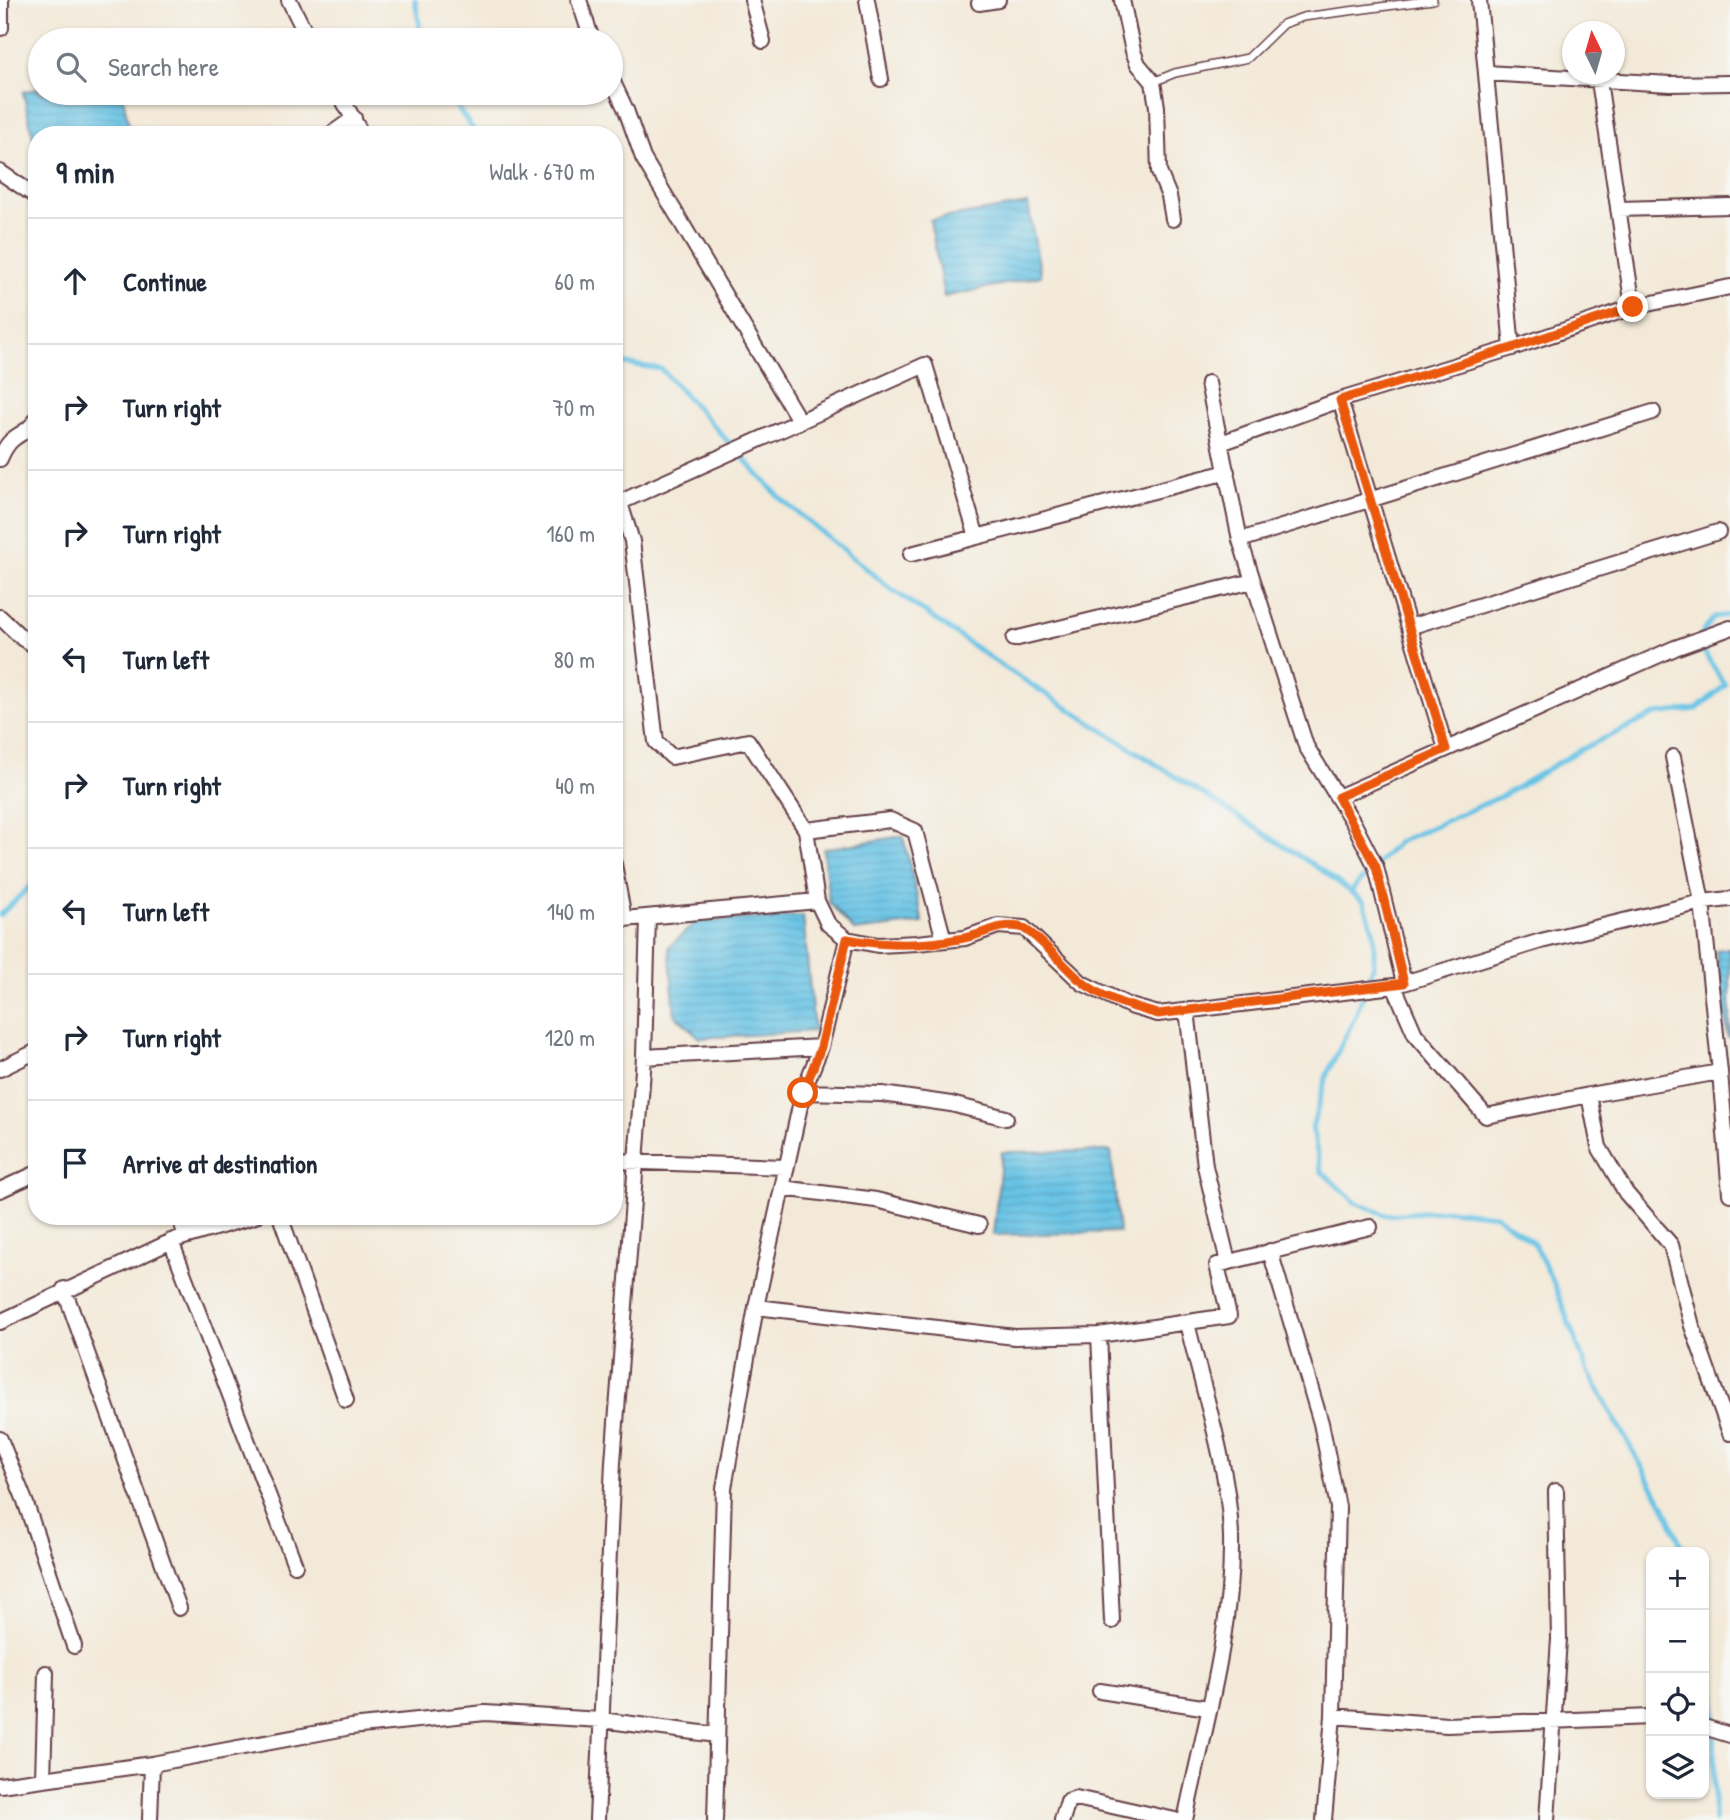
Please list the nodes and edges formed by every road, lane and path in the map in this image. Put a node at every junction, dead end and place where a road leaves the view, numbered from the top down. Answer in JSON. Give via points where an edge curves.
{"nodes":[{"id":1,"x":1,"y":0,"type":"edge"},
{"id":2,"x":289,"y":0,"type":"edge"},
{"id":3,"x":579,"y":0,"type":"edge"},
{"id":4,"x":752,"y":0,"type":"edge"},
{"id":5,"x":867,"y":0,"type":"edge"},
{"id":6,"x":999,"y":0,"type":"edge"},
{"id":7,"x":1122,"y":0,"type":"edge"},
{"id":8,"x":1433,"y":0,"type":"edge"},
{"id":9,"x":1479,"y":0,"type":"edge"},
{"id":10,"x":979,"y":3,"type":"dead end"},
{"id":11,"x":1,"y":28,"type":"edge"},
{"id":12,"x":303,"y":28,"type":"edge"},
{"id":13,"x":588,"y":28,"type":"edge"},
{"id":14,"x":764,"y":41,"type":"dead end"},
{"id":15,"x":1486,"y":73,"type":"junction"},
{"id":16,"x":1562,"y":78,"type":"edge"},
{"id":17,"x":881,"y":79,"type":"dead end"},
{"id":18,"x":1625,"y":81,"type":"edge"},
{"id":19,"x":1153,"y":82,"type":"junction"},
{"id":20,"x":1730,"y":83,"type":"edge"},
{"id":21,"x":1600,"y":84,"type":"edge"},
{"id":22,"x":623,"y":104,"type":"edge"},
{"id":23,"x":346,"y":105,"type":"edge"},
{"id":24,"x":354,"y":118,"type":"junction"},
{"id":25,"x":343,"y":126,"type":"edge"},
{"id":26,"x":358,"y":126,"type":"edge"},
{"id":27,"x":0,"y":172,"type":"edge"},
{"id":28,"x":28,"y":191,"type":"edge"},
{"id":29,"x":1730,"y":206,"type":"edge"},
{"id":30,"x":1618,"y":209,"type":"junction"},
{"id":31,"x":1173,"y":219,"type":"dead end"},
{"id":32,"x":1730,"y":287,"type":"edge"},
{"id":33,"x":1633,"y":307,"type":"junction"},
{"id":34,"x":1512,"y":348,"type":"junction"},
{"id":35,"x":1208,"y":383,"type":"dead end"},
{"id":36,"x":1340,"y":400,"type":"junction"},
{"id":37,"x":1653,"y":412,"type":"dead end"},
{"id":38,"x":800,"y":422,"type":"junction"},
{"id":39,"x":28,"y":428,"type":"edge"},
{"id":40,"x":1221,"y":443,"type":"junction"},
{"id":41,"x":0,"y":459,"type":"edge"},
{"id":42,"x":1227,"y":472,"type":"junction"},
{"id":43,"x":623,"y":501,"type":"edge"},
{"id":44,"x":1371,"y":502,"type":"junction"},
{"id":45,"x":623,"y":519,"type":"edge"},
{"id":46,"x":1718,"y":532,"type":"dead end"},
{"id":47,"x":976,"y":534,"type":"junction"},
{"id":48,"x":1240,"y":540,"type":"junction"},
{"id":49,"x":911,"y":554,"type":"dead end"},
{"id":50,"x":1253,"y":581,"type":"junction"},
{"id":51,"x":0,"y":617,"type":"edge"},
{"id":52,"x":1409,"y":627,"type":"junction"},
{"id":53,"x":1730,"y":628,"type":"edge"},
{"id":54,"x":1014,"y":639,"type":"dead end"},
{"id":55,"x":28,"y":642,"type":"edge"},
{"id":56,"x":1446,"y":749,"type":"junction"},
{"id":57,"x":1673,"y":757,"type":"dead end"},
{"id":58,"x":1338,"y":797,"type":"junction"},
{"id":59,"x":806,"y":830,"type":"junction"},
{"id":60,"x":1730,"y":899,"type":"edge"},
{"id":61,"x":817,"y":901,"type":"junction"},
{"id":62,"x":1702,"y":902,"type":"junction"},
{"id":63,"x":648,"y":917,"type":"junction"},
{"id":64,"x":623,"y":923,"type":"edge"},
{"id":65,"x":847,"y":939,"type":"junction"},
{"id":66,"x":944,"y":940,"type":"junction"},
{"id":67,"x":1399,"y":984,"type":"junction"},
{"id":68,"x":1187,"y":1010,"type":"junction"},
{"id":69,"x":821,"y":1047,"type":"junction"},
{"id":70,"x":1725,"y":1047,"type":"edge"},
{"id":71,"x":28,"y":1055,"type":"edge"},
{"id":72,"x":644,"y":1057,"type":"junction"},
{"id":73,"x":0,"y":1069,"type":"edge"},
{"id":74,"x":1720,"y":1072,"type":"junction"},
{"id":75,"x":803,"y":1093,"type":"junction"},
{"id":76,"x":1589,"y":1095,"type":"junction"},
{"id":77,"x":1006,"y":1118,"type":"dead end"},
{"id":78,"x":623,"y":1161,"type":"edge"},
{"id":79,"x":636,"y":1161,"type":"junction"},
{"id":80,"x":1730,"y":1164,"type":"edge"},
{"id":81,"x":786,"y":1167,"type":"junction"},
{"id":82,"x":28,"y":1178,"type":"edge"},
{"id":83,"x":782,"y":1188,"type":"junction"},
{"id":84,"x":0,"y":1190,"type":"edge"},
{"id":85,"x":1730,"y":1194,"type":"edge"},
{"id":86,"x":183,"y":1225,"type":"edge"},
{"id":87,"x":224,"y":1225,"type":"edge"},
{"id":88,"x":284,"y":1225,"type":"edge"},
{"id":89,"x":979,"y":1225,"type":"dead end"},
{"id":90,"x":1370,"y":1227,"type":"dead end"},
{"id":91,"x":186,"y":1236,"type":"junction"},
{"id":92,"x":171,"y":1241,"type":"junction"},
{"id":93,"x":1270,"y":1251,"type":"junction"},
{"id":94,"x":1228,"y":1262,"type":"junction"},
{"id":95,"x":64,"y":1289,"type":"junction"},
{"id":96,"x":756,"y":1307,"type":"junction"},
{"id":97,"x":0,"y":1322,"type":"edge"},
{"id":98,"x":1187,"y":1323,"type":"junction"},
{"id":99,"x":1099,"y":1335,"type":"junction"},
{"id":100,"x":346,"y":1400,"type":"dead end"},
{"id":101,"x":1730,"y":1433,"type":"edge"},
{"id":102,"x":0,"y":1439,"type":"edge"},
{"id":103,"x":1556,"y":1491,"type":"dead end"},
{"id":104,"x":295,"y":1564,"type":"dead end"},
{"id":105,"x":179,"y":1608,"type":"dead end"},
{"id":106,"x":1112,"y":1621,"type":"dead end"},
{"id":107,"x":74,"y":1646,"type":"dead end"},
{"id":108,"x":46,"y":1673,"type":"dead end"},
{"id":109,"x":1100,"y":1691,"type":"dead end"},
{"id":110,"x":1208,"y":1708,"type":"junction"},
{"id":111,"x":1334,"y":1716,"type":"junction"},
{"id":112,"x":1646,"y":1717,"type":"edge"},
{"id":113,"x":601,"y":1720,"type":"junction"},
{"id":114,"x":1554,"y":1721,"type":"junction"},
{"id":115,"x":1709,"y":1729,"type":"edge"},
{"id":116,"x":717,"y":1735,"type":"junction"},
{"id":117,"x":1730,"y":1735,"type":"edge"},
{"id":118,"x":152,"y":1765,"type":"junction"},
{"id":119,"x":43,"y":1779,"type":"junction"},
{"id":120,"x":0,"y":1785,"type":"edge"},
{"id":121,"x":150,"y":1820,"type":"edge"},
{"id":122,"x":597,"y":1820,"type":"edge"},
{"id":123,"x":715,"y":1820,"type":"edge"},
{"id":124,"x":1062,"y":1820,"type":"edge"},
{"id":125,"x":1175,"y":1820,"type":"edge"},
{"id":126,"x":1185,"y":1820,"type":"edge"},
{"id":127,"x":1324,"y":1820,"type":"edge"},
{"id":128,"x":1546,"y":1820,"type":"edge"}],
"edges":[{"from":1,"to":11,"type":"street"},
{"from":2,"to":12,"type":"street"},
{"from":3,"to":13,"type":"street"},
{"from":4,"to":14,"type":"street"},
{"from":5,"to":17,"type":"street"},
{"from":6,"to":10,"type":"street"},
{"from":7,"to":19,"type":"street","via":[[1133,51]]},
{"from":8,"to":19,"type":"lane","via":[[1303,17],[1283,24],[1248,58]]},
{"from":9,"to":15,"type":"street"},
{"from":15,"to":16,"type":"street"},
{"from":15,"to":34,"type":"street"},
{"from":18,"to":20,"type":"street"},
{"from":19,"to":31,"type":"street","via":[[1159,172]]},
{"from":21,"to":30,"type":"street"},
{"from":22,"to":38,"type":"street","via":[[643,158]]},
{"from":23,"to":24,"type":"street"},
{"from":24,"to":25,"type":"street"},
{"from":24,"to":26,"type":"street"},
{"from":27,"to":28,"type":"street"},
{"from":29,"to":30,"type":"street"},
{"from":30,"to":33,"type":"street"},
{"from":32,"to":33,"type":"street"},
{"from":33,"to":34,"type":"street"},
{"from":34,"to":36,"type":"street"},
{"from":35,"to":40,"type":"street"},
{"from":36,"to":40,"type":"street"},
{"from":36,"to":44,"type":"street"},
{"from":37,"to":44,"type":"street"},
{"from":38,"to":43,"type":"street"},
{"from":38,"to":47,"type":"street","via":[[925,365]]},
{"from":39,"to":41,"type":"street","via":[[8,441]]},
{"from":40,"to":42,"type":"street"},
{"from":42,"to":47,"type":"street"},
{"from":42,"to":48,"type":"street"},
{"from":44,"to":48,"type":"street"},
{"from":44,"to":52,"type":"street"},
{"from":45,"to":59,"type":"street","via":[[632,541],[656,742],[672,757],[748,741]]},
{"from":46,"to":52,"type":"street"},
{"from":47,"to":49,"type":"street"},
{"from":48,"to":50,"type":"street"},
{"from":50,"to":54,"type":"street"},
{"from":50,"to":58,"type":"street","via":[[1306,746]]},
{"from":51,"to":55,"type":"street"},
{"from":52,"to":56,"type":"street"},
{"from":53,"to":56,"type":"street"},
{"from":56,"to":58,"type":"street"},
{"from":57,"to":62,"type":"street"},
{"from":58,"to":67,"type":"street","via":[[1376,867]]},
{"from":59,"to":61,"type":"street"},
{"from":59,"to":66,"type":"street","via":[[890,820],[915,831]]},
{"from":60,"to":62,"type":"street"},
{"from":61,"to":63,"type":"street"},
{"from":61,"to":65,"type":"street","via":[[828,924]]},
{"from":62,"to":67,"type":"street","via":[[1541,941]]},
{"from":62,"to":70,"type":"street"},
{"from":63,"to":64,"type":"street"},
{"from":63,"to":72,"type":"street"},
{"from":65,"to":66,"type":"street","via":[[878,945]]},
{"from":65,"to":69,"type":"street"},
{"from":66,"to":68,"type":"street","via":[[998,926],[1024,928],[1082,983],[1158,1014]]},
{"from":67,"to":68,"type":"street"},
{"from":67,"to":76,"type":"street","via":[[1415,1034],[1486,1116]]},
{"from":68,"to":94,"type":"street","via":[[1205,1166]]},
{"from":69,"to":72,"type":"street"},
{"from":69,"to":75,"type":"street"},
{"from":70,"to":74,"type":"street"},
{"from":71,"to":73,"type":"street"},
{"from":72,"to":79,"type":"street"},
{"from":74,"to":76,"type":"street"},
{"from":74,"to":80,"type":"street"},
{"from":75,"to":77,"type":"street","via":[[882,1094]]},
{"from":75,"to":81,"type":"street"},
{"from":76,"to":101,"type":"street","via":[[1599,1147],[1626,1193],[1671,1245],[1692,1326]]},
{"from":78,"to":79,"type":"street"},
{"from":79,"to":81,"type":"street"},
{"from":79,"to":113,"type":"street","via":[[613,1462]]},
{"from":80,"to":85,"type":"street"},
{"from":81,"to":83,"type":"street"},
{"from":82,"to":84,"type":"street"},
{"from":83,"to":89,"type":"street","via":[[876,1200]]},
{"from":83,"to":96,"type":"street"},
{"from":86,"to":91,"type":"street"},
{"from":87,"to":91,"type":"street"},
{"from":88,"to":100,"type":"street"},
{"from":90,"to":93,"type":"street"},
{"from":91,"to":92,"type":"street"},
{"from":92,"to":95,"type":"street"},
{"from":92,"to":104,"type":"street"},
{"from":93,"to":94,"type":"street"},
{"from":93,"to":111,"type":"street","via":[[1321,1423],[1338,1507]]},
{"from":94,"to":98,"type":"street","via":[[1217,1265],[1229,1316]]},
{"from":95,"to":97,"type":"street"},
{"from":95,"to":105,"type":"street"},
{"from":96,"to":99,"type":"street","via":[[1015,1338]]},
{"from":96,"to":116,"type":"street","via":[[724,1488]]},
{"from":98,"to":99,"type":"street"},
{"from":98,"to":110,"type":"street","via":[[1230,1521],[1225,1619]]},
{"from":99,"to":106,"type":"street"},
{"from":102,"to":107,"type":"street"},
{"from":103,"to":114,"type":"street","via":[[1559,1639]]},
{"from":108,"to":119,"type":"street"},
{"from":109,"to":110,"type":"street"},
{"from":110,"to":126,"type":"street"},
{"from":111,"to":114,"type":"street","via":[[1447,1725]]},
{"from":111,"to":127,"type":"street"},
{"from":112,"to":114,"type":"street"},
{"from":113,"to":116,"type":"street"},
{"from":113,"to":118,"type":"street","via":[[485,1713],[426,1718],[351,1727]]},
{"from":113,"to":122,"type":"street"},
{"from":114,"to":128,"type":"street"},
{"from":115,"to":117,"type":"street"},
{"from":116,"to":123,"type":"street"},
{"from":118,"to":119,"type":"street"},
{"from":118,"to":121,"type":"street"},
{"from":119,"to":120,"type":"street"},
{"from":124,"to":125,"type":"street","via":[[1068,1801],[1076,1798]]}]}
